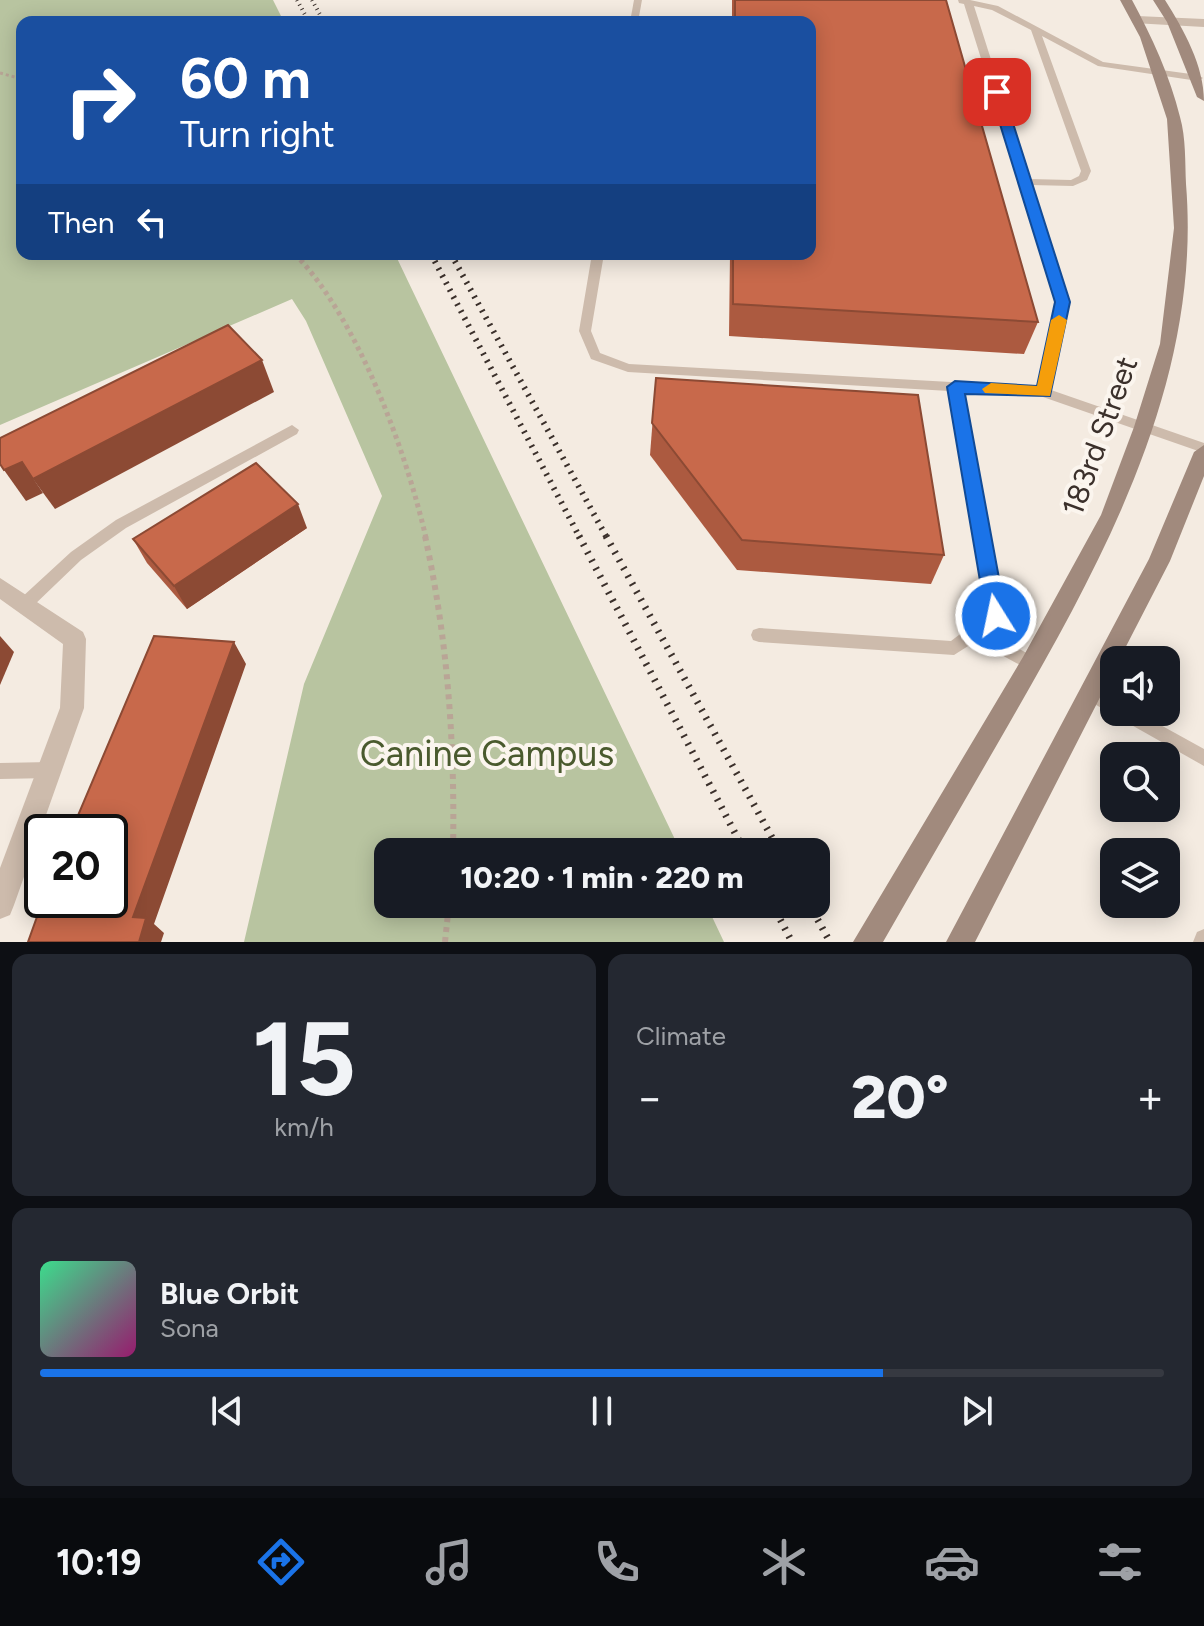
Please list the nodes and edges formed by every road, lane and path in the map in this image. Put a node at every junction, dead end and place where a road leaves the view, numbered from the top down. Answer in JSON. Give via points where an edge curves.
{"nodes":[{"id":1,"x":1126,"y":0,"type":"edge"},
{"id":2,"x":1159,"y":0,"type":"edge"},
{"id":3,"x":964,"y":1,"type":"edge"},
{"id":4,"x":1137,"y":20,"type":"junction"},
{"id":5,"x":1173,"y":22,"type":"junction"},
{"id":6,"x":1204,"y":23,"type":"edge"},
{"id":7,"x":1035,"y":30,"type":"junction"},
{"id":8,"x":1160,"y":72,"type":"junction"},
{"id":9,"x":1198,"y":78,"type":"junction"},
{"id":10,"x":1204,"y":97,"type":"edge"},
{"id":11,"x":1025,"y":182,"type":"junction"},
{"id":12,"x":299,"y":260,"type":"edge"},
{"id":13,"x":597,"y":260,"type":"edge"},
{"id":14,"x":955,"y":387,"type":"junction"},
{"id":15,"x":1044,"y":392,"type":"junction"},
{"id":16,"x":1144,"y":427,"type":"junction"},
{"id":17,"x":292,"y":430,"type":"dead end"},
{"id":18,"x":1204,"y":450,"type":"edge"},
{"id":19,"x":0,"y":587,"type":"edge"},
{"id":20,"x":26,"y":603,"type":"junction"},
{"id":21,"x":975,"y":632,"type":"junction"},
{"id":22,"x":759,"y":635,"type":"dead end"},
{"id":23,"x":1031,"y":664,"type":"junction"},
{"id":24,"x":1088,"y":692,"type":"junction"},
{"id":25,"x":1100,"y":699,"type":"edge"},
{"id":26,"x":1146,"y":726,"type":"edge"},
{"id":27,"x":1204,"y":758,"type":"edge"},
{"id":28,"x":50,"y":770,"type":"junction"},
{"id":29,"x":0,"y":771,"type":"edge"},
{"id":30,"x":454,"y":838,"type":"edge"},
{"id":31,"x":0,"y":905,"type":"edge"},
{"id":32,"x":448,"y":918,"type":"edge"},
{"id":33,"x":445,"y":942,"type":"edge"},
{"id":34,"x":867,"y":942,"type":"edge"},
{"id":35,"x":960,"y":942,"type":"edge"}],
"edges":[{"from":1,"to":4,"type":"street","name":"183rd Street"},
{"from":2,"to":5,"type":"street"},
{"from":3,"to":7,"type":"lane","via":[[995,8]]},
{"from":3,"to":11,"type":"lane"},
{"from":4,"to":5,"type":"street"},
{"from":4,"to":8,"type":"street","name":"183rd Street"},
{"from":5,"to":6,"type":"street"},
{"from":5,"to":9,"type":"street"},
{"from":7,"to":8,"type":"lane","via":[[1101,64]]},
{"from":7,"to":11,"type":"lane","via":[[1086,171],[1073,183]]},
{"from":8,"to":9,"type":"lane"},
{"from":8,"to":16,"type":"street","name":"183rd Street","via":[[1174,119],[1182,228],[1169,344]]},
{"from":9,"to":10,"type":"street"},
{"from":11,"to":15,"type":"lane","via":[[1063,302]]},
{"from":12,"to":30,"type":"path","via":[[334,307],[381,397],[419,516],[434,574],[453,704]]},
{"from":13,"to":14,"type":"lane","via":[[585,331],[595,356],[628,368]]},
{"from":14,"to":15,"type":"lane"},
{"from":14,"to":21,"type":"lane","via":[[996,616]]},
{"from":15,"to":16,"type":"lane"},
{"from":16,"to":18,"type":"lane"},
{"from":16,"to":23,"type":"street","name":"183rd Street","via":[[1111,516]]},
{"from":17,"to":20,"type":"lane","via":[[121,524],[76,556]]},
{"from":18,"to":24,"type":"street","via":[[1159,561]]},
{"from":19,"to":20,"type":"street"},
{"from":20,"to":28,"type":"street","via":[[75,639],[72,708]]},
{"from":21,"to":22,"type":"lane","via":[[954,648]]},
{"from":21,"to":23,"type":"lane"},
{"from":23,"to":34,"type":"street","name":"183rd Street"},
{"from":24,"to":25,"type":"lane"},
{"from":24,"to":35,"type":"street"},
{"from":26,"to":27,"type":"lane"},
{"from":28,"to":29,"type":"lane"},
{"from":28,"to":31,"type":"street"},
{"from":32,"to":33,"type":"path"}]}
